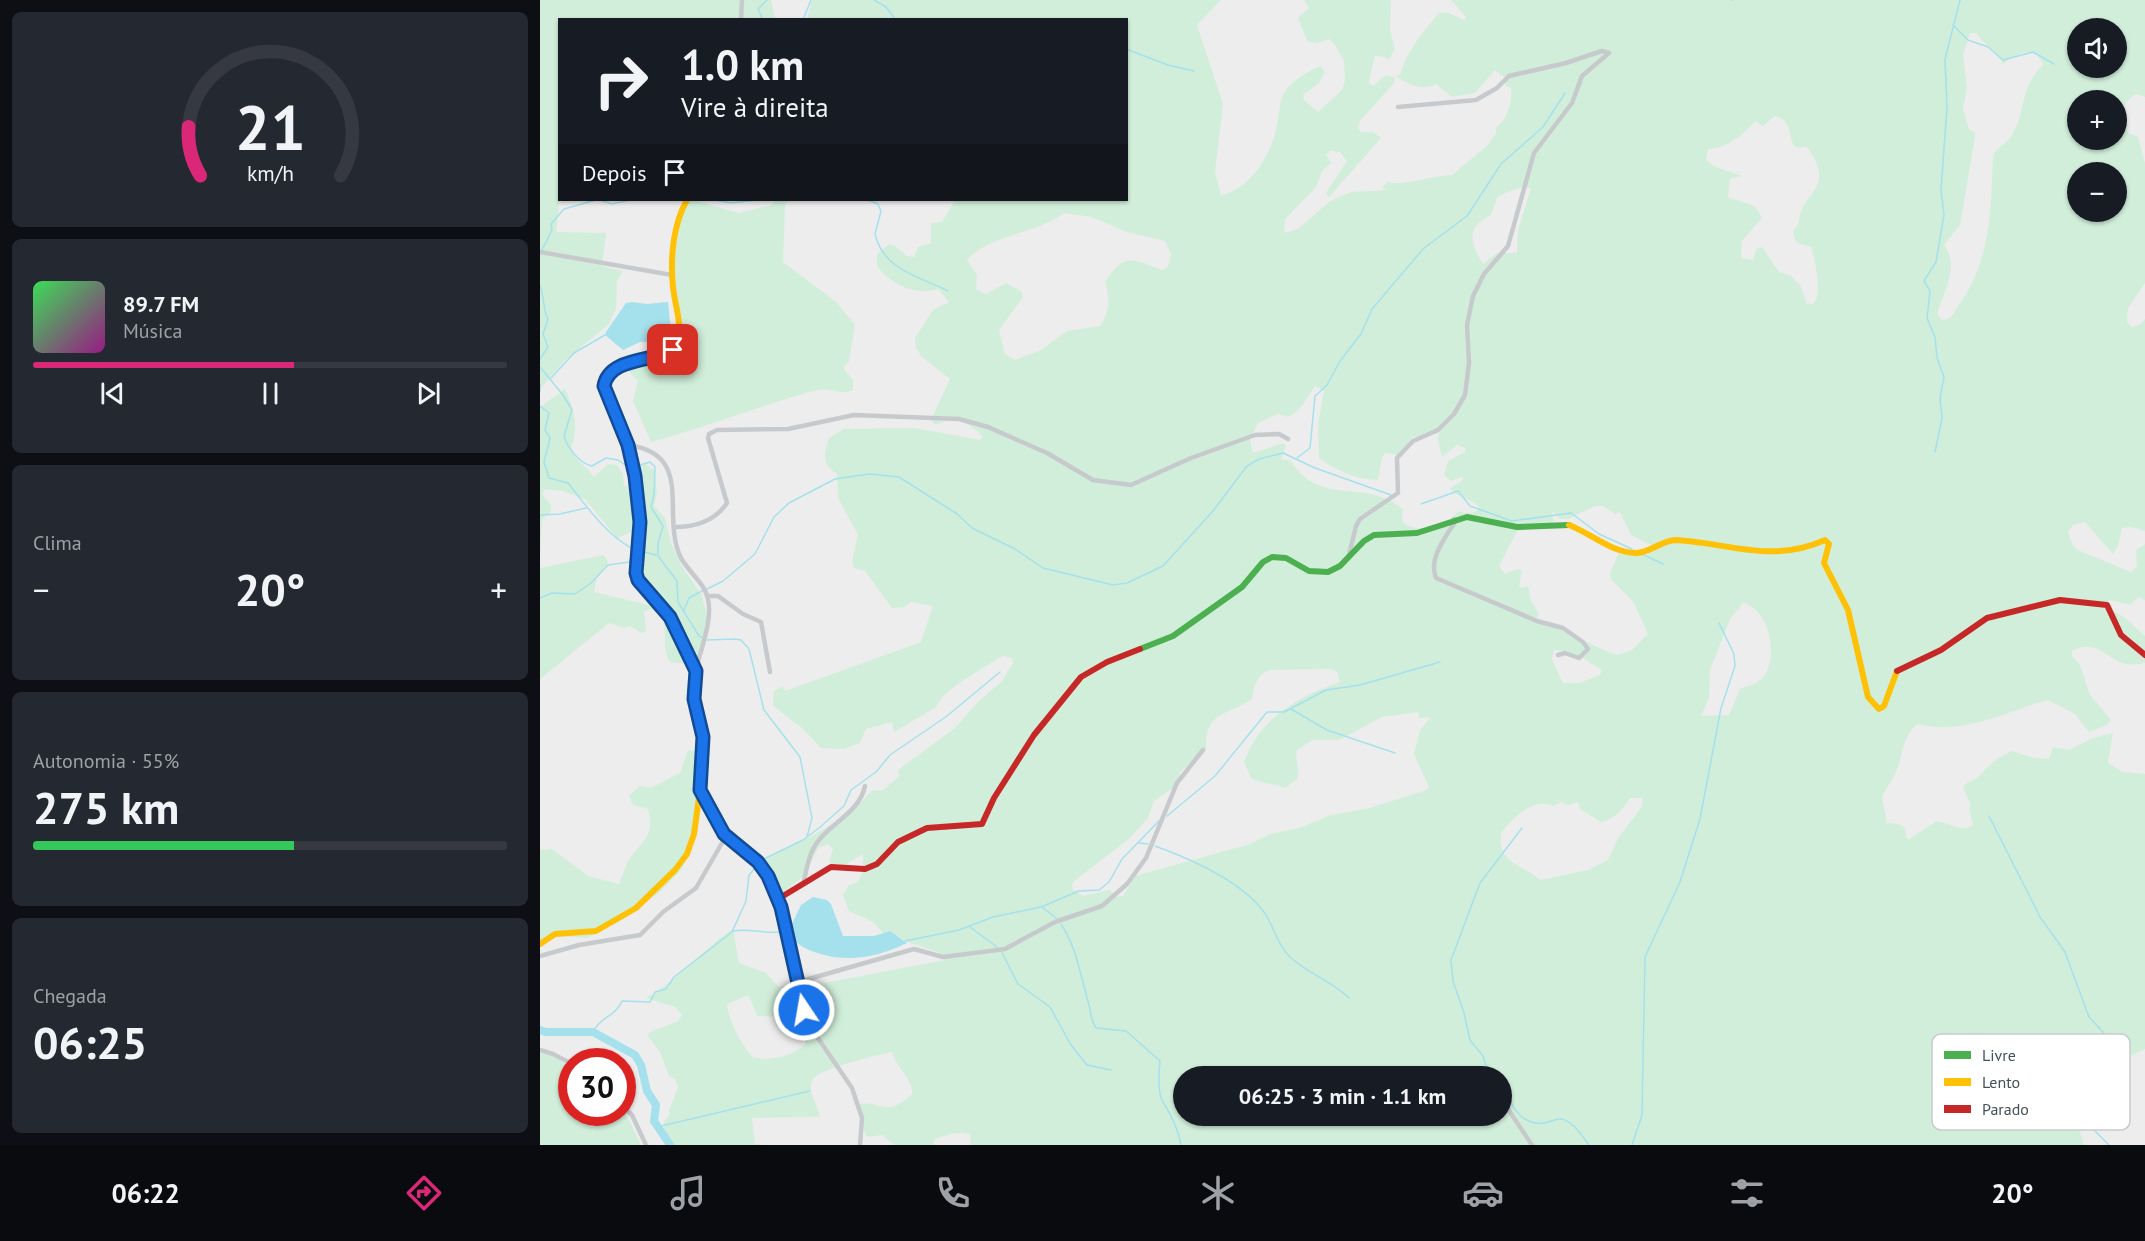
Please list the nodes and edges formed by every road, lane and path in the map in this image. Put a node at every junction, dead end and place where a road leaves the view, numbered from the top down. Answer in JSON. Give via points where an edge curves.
{"nodes":[{"id":1,"x":742,"y":0,"type":"edge"},
{"id":2,"x":741,"y":18,"type":"edge"},
{"id":3,"x":1398,"y":107,"type":"dead end"},
{"id":4,"x":686,"y":201,"type":"edge"},
{"id":5,"x":542,"y":252,"type":"edge"},
{"id":6,"x":672,"y":275,"type":"junction"},
{"id":7,"x":1288,"y":439,"type":"dead end"},
{"id":8,"x":628,"y":445,"type":"junction"},
{"id":9,"x":1454,"y":519,"type":"junction"},
{"id":10,"x":674,"y":527,"type":"junction"},
{"id":11,"x":1349,"y":558,"type":"junction"},
{"id":12,"x":707,"y":596,"type":"junction"},
{"id":13,"x":1558,"y":655,"type":"dead end"},
{"id":14,"x":2145,"y":655,"type":"edge"},
{"id":15,"x":696,"y":671,"type":"junction"},
{"id":16,"x":770,"y":672,"type":"dead end"},
{"id":17,"x":1203,"y":750,"type":"dead end"},
{"id":18,"x":865,"y":786,"type":"dead end"},
{"id":19,"x":700,"y":790,"type":"junction"},
{"id":20,"x":726,"y":836,"type":"junction"},
{"id":21,"x":804,"y":881,"type":"junction"},
{"id":22,"x":778,"y":899,"type":"junction"},
{"id":23,"x":540,"y":944,"type":"edge"},
{"id":24,"x":540,"y":956,"type":"edge"},
{"id":25,"x":798,"y":982,"type":"junction"},
{"id":26,"x":540,"y":1050,"type":"edge"},
{"id":27,"x":558,"y":1057,"type":"edge"},
{"id":28,"x":1512,"y":1115,"type":"edge"},
{"id":29,"x":636,"y":1124,"type":"edge"},
{"id":30,"x":646,"y":1145,"type":"edge"},
{"id":31,"x":860,"y":1145,"type":"edge"},
{"id":32,"x":1532,"y":1145,"type":"edge"}],
"edges":[{"from":1,"to":2,"type":"street"},
{"from":3,"to":11,"type":"street","via":[[1476,100],[1509,76],[1602,51],[1609,53],[1582,76],[1572,103],[1534,153],[1508,246],[1475,289],[1467,325],[1468,381],[1460,406],[1438,430],[1413,441],[1400,454],[1395,464],[1398,493],[1360,519]]},
{"from":4,"to":6,"type":"street","via":[[679,214]]},
{"from":5,"to":6,"type":"street"},
{"from":6,"to":8,"type":"street","via":[[679,317],[678,342],[665,355],[626,364],[606,379],[605,392]]},
{"from":7,"to":10,"type":"street","via":[[1279,434],[1255,435],[1131,485],[1093,480],[1047,453],[959,419],[854,415],[788,429],[717,430],[708,438],[727,503],[703,522]]},
{"from":8,"to":10,"type":"street","via":[[653,452],[665,462],[674,485]]},
{"from":8,"to":15,"type":"street","via":[[640,522],[638,580],[670,617]]},
{"from":9,"to":11,"type":"street","via":[[1417,533],[1374,535]]},
{"from":9,"to":13,"type":"street","via":[[1434,560],[1436,578],[1537,621],[1563,628],[1588,649],[1579,658]]},
{"from":9,"to":14,"type":"street","via":[[1480,518],[1517,527],[1570,525],[1609,546],[1637,553],[1673,540],[1753,552],[1803,550],[1825,540],[1829,544],[1824,563],[1848,610],[1868,697],[1879,709],[1884,706],[1895,673],[1903,666],[1941,650],[1987,618],[2060,600],[2107,605],[2121,635]]},
{"from":10,"to":12,"type":"street","via":[[680,556]]},
{"from":11,"to":21,"type":"street","via":[[1325,573],[1310,571],[1281,556],[1268,559],[1242,587],[1173,636],[1083,675],[1034,735],[979,826],[927,828],[898,842],[872,866],[836,866]]},
{"from":12,"to":15,"type":"street","via":[[708,615]]},
{"from":12,"to":16,"type":"street","via":[[718,596],[761,622]]},
{"from":15,"to":19,"type":"street","via":[[694,699],[703,737]]},
{"from":17,"to":25,"type":"street","via":[[1177,783],[1142,865],[1119,893],[1102,906],[1055,922],[1005,950],[940,957],[914,949]]},
{"from":18,"to":21,"type":"street","via":[[855,807],[816,844]]},
{"from":19,"to":20,"type":"street"},
{"from":19,"to":23,"type":"street","via":[[691,844],[661,886],[636,908],[603,928],[581,934],[555,934]]},
{"from":20,"to":22,"type":"street","via":[[759,864]]},
{"from":20,"to":24,"type":"street","via":[[696,888],[640,935]]},
{"from":21,"to":22,"type":"street"},
{"from":22,"to":25,"type":"street"},
{"from":25,"to":31,"type":"street","via":[[810,1028],[852,1088],[862,1118]]},
{"from":26,"to":27,"type":"street"},
{"from":28,"to":32,"type":"street"},
{"from":29,"to":30,"type":"street"}]}
